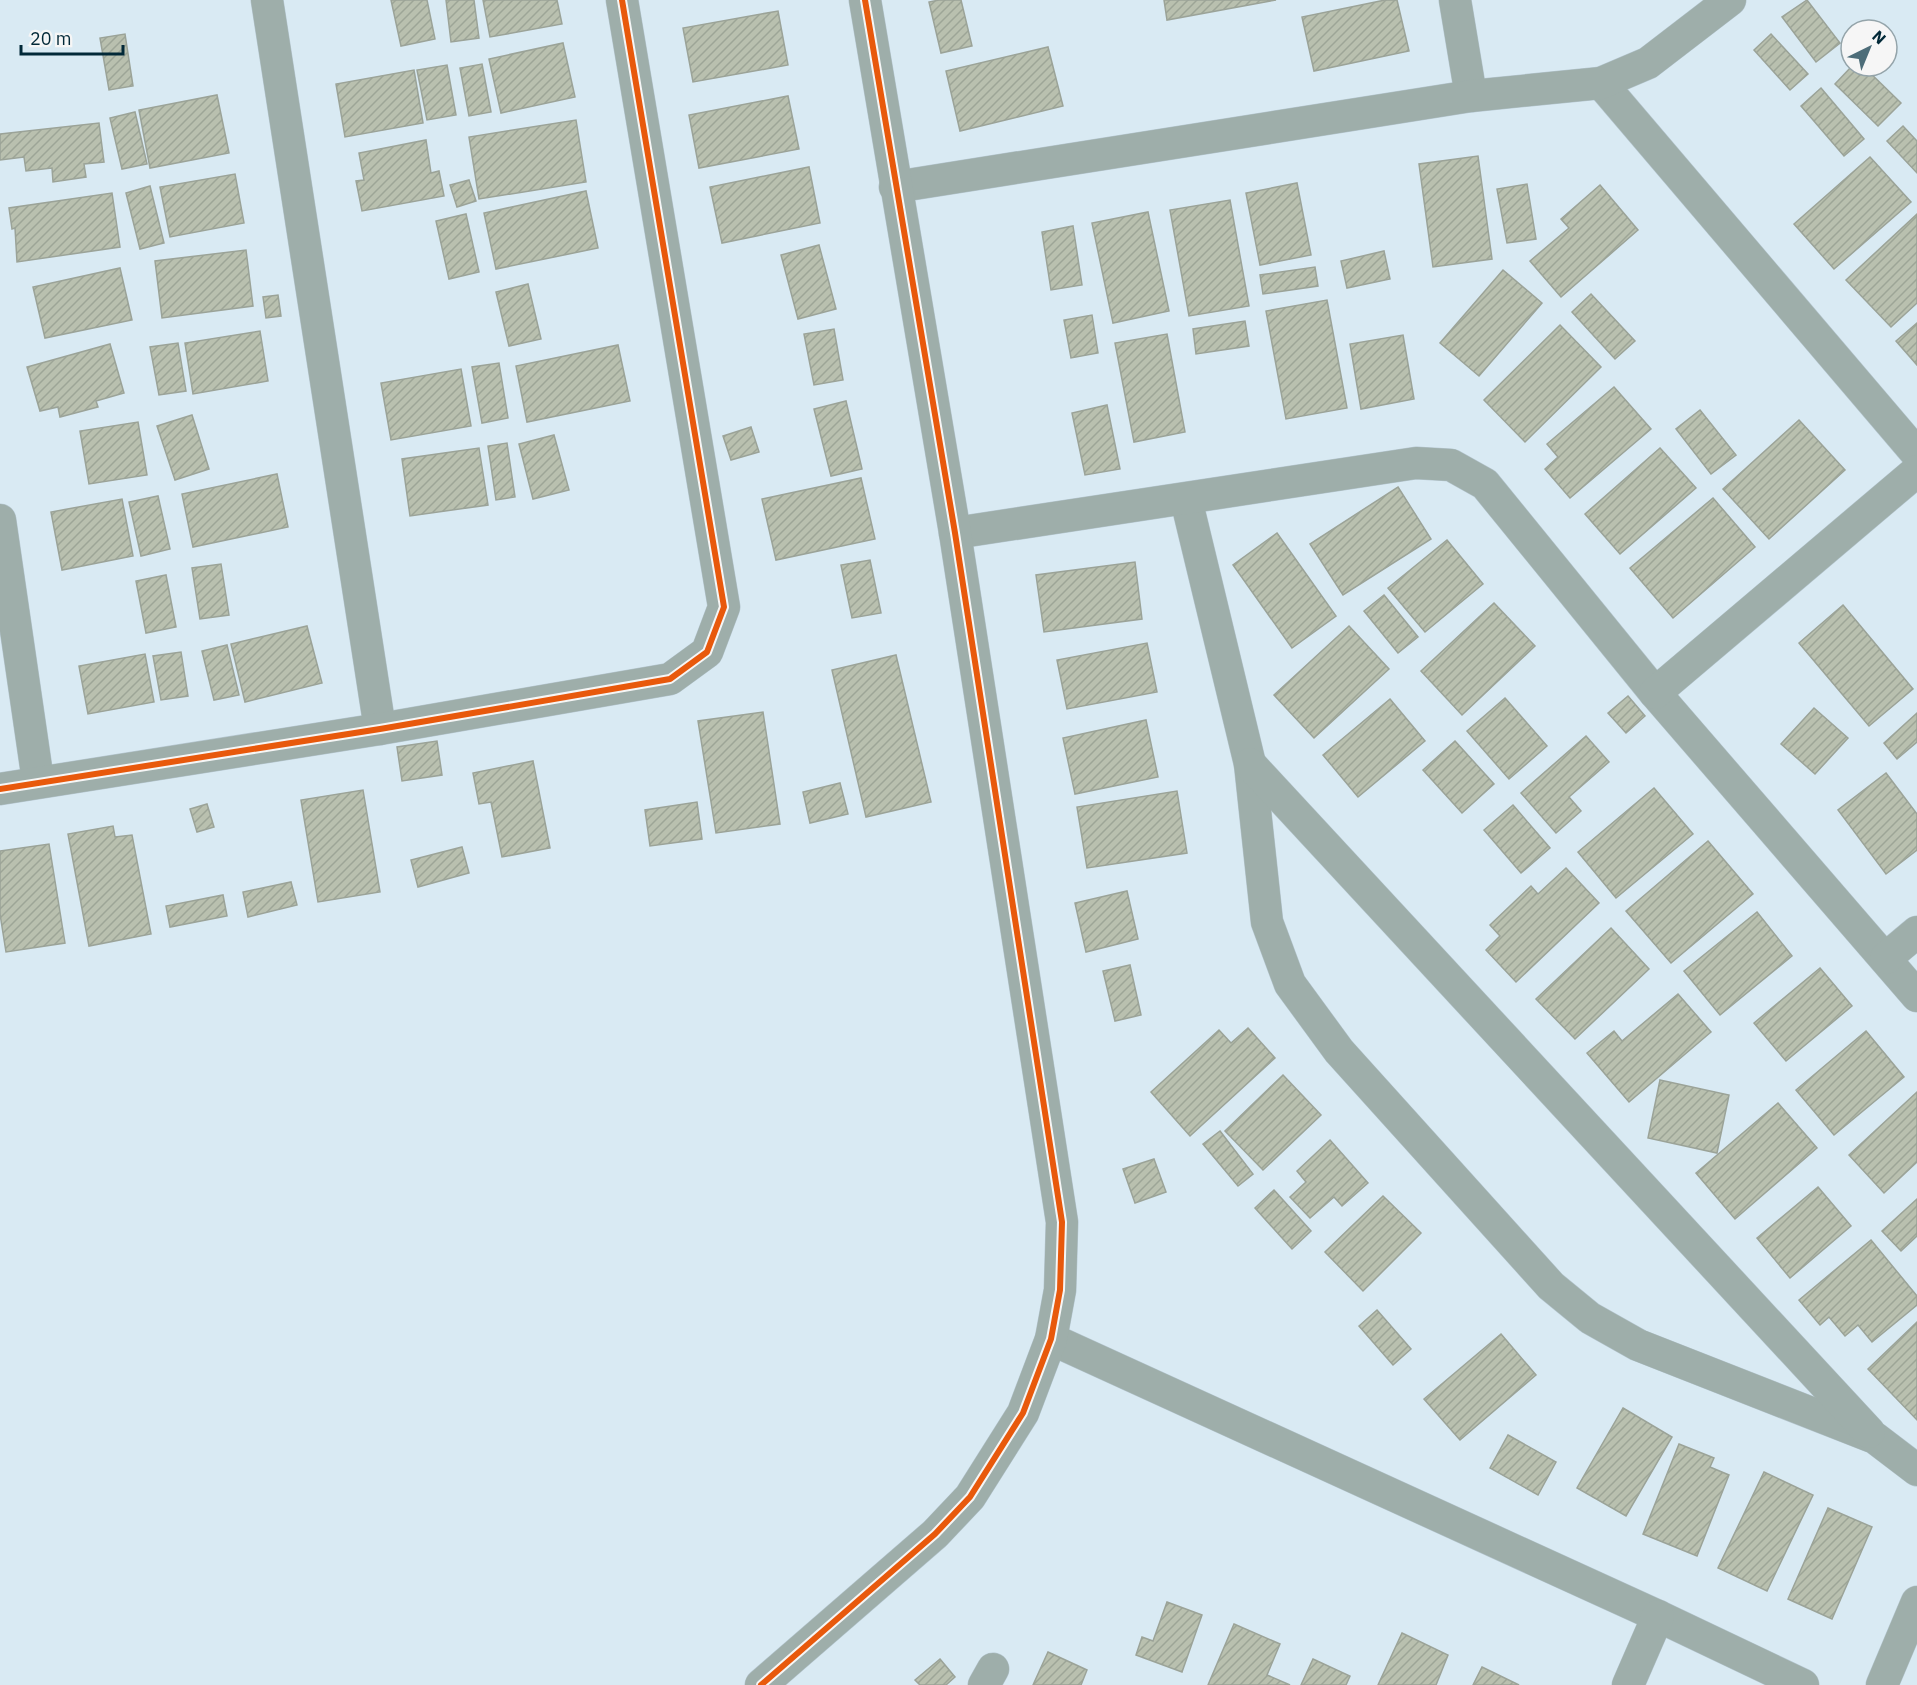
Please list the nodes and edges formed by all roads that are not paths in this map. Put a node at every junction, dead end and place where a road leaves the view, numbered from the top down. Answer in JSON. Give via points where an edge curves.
{"nodes":[{"id":1,"x":267,"y":0,"type":"edge"},
{"id":2,"x":622,"y":0,"type":"edge"},
{"id":3,"x":865,"y":0,"type":"edge"},
{"id":4,"x":1455,"y":0,"type":"edge"},
{"id":5,"x":1730,"y":0,"type":"edge"},
{"id":6,"x":1601,"y":83,"type":"junction"},
{"id":7,"x":1471,"y":96,"type":"junction"},
{"id":8,"x":895,"y":187,"type":"junction"},
{"id":9,"x":1917,"y":454,"type":"edge"},
{"id":10,"x":1917,"y":471,"type":"edge"},
{"id":11,"x":1186,"y":499,"type":"junction"},
{"id":12,"x":0,"y":520,"type":"edge"},
{"id":13,"x":954,"y":533,"type":"junction"},
{"id":14,"x":1654,"y":693,"type":"junction"},
{"id":15,"x":380,"y":729,"type":"junction"},
{"id":16,"x":1250,"y":764,"type":"junction"},
{"id":17,"x":38,"y":781,"type":"junction"},
{"id":18,"x":0,"y":789,"type":"edge"},
{"id":19,"x":1917,"y":932,"type":"edge"},
{"id":20,"x":1886,"y":958,"type":"junction"},
{"id":21,"x":1917,"y":996,"type":"edge"},
{"id":22,"x":1051,"y":1339,"type":"junction"},
{"id":23,"x":1875,"y":1438,"type":"junction"},
{"id":24,"x":1917,"y":1470,"type":"edge"},
{"id":25,"x":1917,"y":1602,"type":"edge"},
{"id":26,"x":1658,"y":1616,"type":"junction"},
{"id":27,"x":761,"y":1685,"type":"edge"},
{"id":28,"x":1628,"y":1685,"type":"edge"},
{"id":29,"x":1803,"y":1685,"type":"edge"},
{"id":30,"x":1882,"y":1685,"type":"edge"}],
"edges":[{"from":1,"to":15,"type":"street"},
{"from":2,"to":15,"type":"street","via":[[724,607],[707,652],[670,679]]},
{"from":3,"to":8,"type":"street"},
{"from":4,"to":7,"type":"street"},
{"from":5,"to":6,"type":"street","via":[[1648,63]]},
{"from":6,"to":7,"type":"street"},
{"from":6,"to":9,"type":"street"},
{"from":7,"to":8,"type":"street"},
{"from":8,"to":13,"type":"street"},
{"from":10,"to":14,"type":"street"},
{"from":11,"to":13,"type":"street"},
{"from":11,"to":14,"type":"street","via":[[1416,463],[1451,465],[1485,484]]},
{"from":11,"to":16,"type":"street"},
{"from":12,"to":17,"type":"street"},
{"from":13,"to":22,"type":"street","via":[[1062,1222],[1060,1290]]},
{"from":14,"to":20,"type":"street"},
{"from":15,"to":17,"type":"street"},
{"from":16,"to":23,"type":"street"},
{"from":16,"to":23,"type":"street","via":[[1267,922],[1290,984],[1339,1051],[1551,1286],[1590,1318],[1638,1345]]},
{"from":17,"to":18,"type":"street"},
{"from":19,"to":20,"type":"street"},
{"from":20,"to":21,"type":"street"},
{"from":22,"to":26,"type":"street"},
{"from":22,"to":27,"type":"street","via":[[1023,1413],[970,1497],[935,1534]]},
{"from":23,"to":24,"type":"street"},
{"from":25,"to":30,"type":"street"},
{"from":26,"to":28,"type":"street"},
{"from":26,"to":29,"type":"street"}]}
